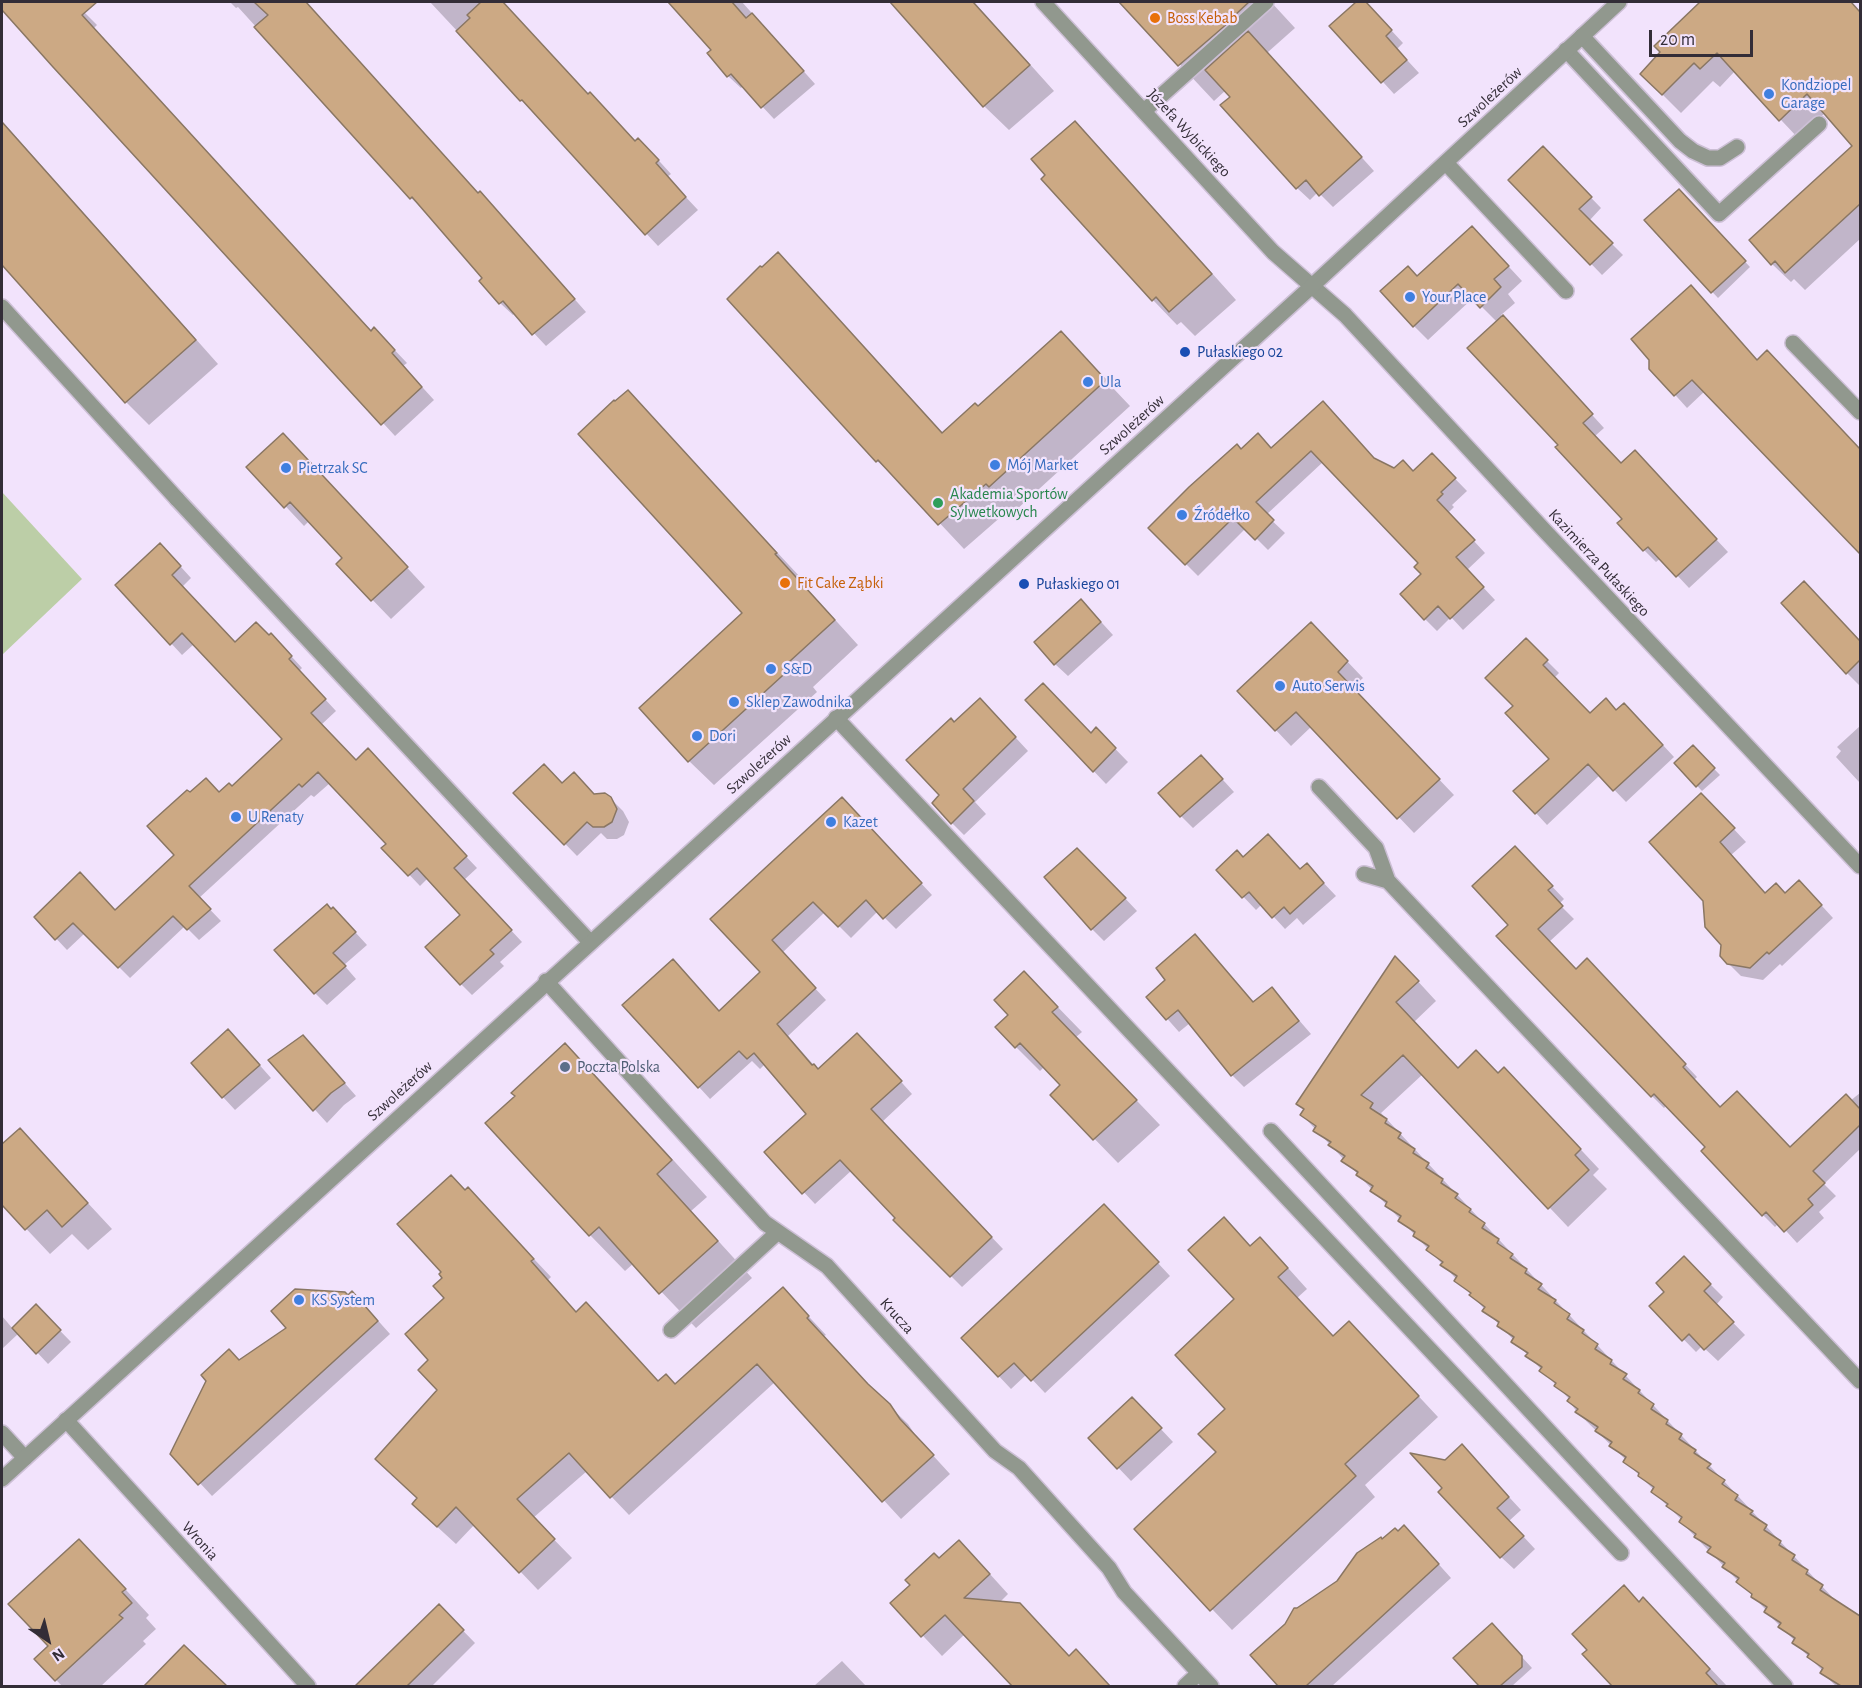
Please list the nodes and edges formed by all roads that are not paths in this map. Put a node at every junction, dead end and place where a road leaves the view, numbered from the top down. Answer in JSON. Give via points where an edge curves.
{"nodes":[{"id":1,"x":1043,"y":2,"type":"edge"},
{"id":2,"x":1266,"y":2,"type":"edge"},
{"id":3,"x":1619,"y":2,"type":"edge"},
{"id":4,"x":1582,"y":36,"type":"junction"},
{"id":5,"x":1566,"y":51,"type":"junction"},
{"id":6,"x":1144,"y":111,"type":"junction"},
{"id":7,"x":1819,"y":124,"type":"dead end"},
{"id":8,"x":1737,"y":147,"type":"dead end"},
{"id":9,"x":1446,"y":163,"type":"junction"},
{"id":10,"x":1312,"y":286,"type":"junction"},
{"id":11,"x":1566,"y":291,"type":"dead end"},
{"id":12,"x":2,"y":307,"type":"edge"},
{"id":13,"x":1793,"y":343,"type":"dead end"},
{"id":14,"x":1860,"y":412,"type":"edge"},
{"id":15,"x":836,"y":718,"type":"junction"},
{"id":16,"x":1318,"y":787,"type":"dead end"},
{"id":17,"x":1860,"y":866,"type":"edge"},
{"id":18,"x":1364,"y":874,"type":"dead end"},
{"id":19,"x":1388,"y":881,"type":"junction"},
{"id":20,"x":590,"y":942,"type":"junction"},
{"id":21,"x":546,"y":981,"type":"junction"},
{"id":22,"x":1271,"y":1131,"type":"dead end"},
{"id":23,"x":778,"y":1232,"type":"junction"},
{"id":24,"x":671,"y":1330,"type":"dead end"},
{"id":25,"x":1860,"y":1381,"type":"edge"},
{"id":26,"x":66,"y":1420,"type":"junction"},
{"id":27,"x":2,"y":1433,"type":"edge"},
{"id":28,"x":25,"y":1458,"type":"junction"},
{"id":29,"x":2,"y":1479,"type":"edge"},
{"id":30,"x":1621,"y":1553,"type":"dead end"},
{"id":31,"x":1199,"y":1673,"type":"junction"},
{"id":32,"x":309,"y":1686,"type":"edge"},
{"id":33,"x":1185,"y":1686,"type":"edge"},
{"id":34,"x":1211,"y":1686,"type":"edge"},
{"id":35,"x":1785,"y":1686,"type":"edge"}],
"edges":[{"from":1,"to":6,"type":"street","name":"Józefa Wybickiego"},
{"from":2,"to":6,"type":"street"},
{"from":3,"to":4,"type":"street","name":"Szwoleżerów"},
{"from":4,"to":5,"type":"street","name":"Szwoleżerów"},
{"from":4,"to":8,"type":"street","via":[[1693,152],[1720,158]]},
{"from":5,"to":7,"type":"street","via":[[1719,214]]},
{"from":5,"to":9,"type":"street","name":"Szwoleżerów"},
{"from":6,"to":10,"type":"street","name":"Józefa Wybickiego","via":[[1273,252]]},
{"from":9,"to":10,"type":"street","name":"Szwoleżerów"},
{"from":9,"to":11,"type":"street"},
{"from":10,"to":15,"type":"street","name":"Szwoleżerów"},
{"from":10,"to":17,"type":"street","name":"Kazimierza Pułaskiego","via":[[1346,315]]},
{"from":12,"to":20,"type":"street"},
{"from":13,"to":14,"type":"street"},
{"from":15,"to":20,"type":"street","name":"Szwoleżerów"},
{"from":15,"to":30,"type":"street"},
{"from":16,"to":19,"type":"street","via":[[1376,848]]},
{"from":18,"to":19,"type":"street"},
{"from":19,"to":25,"type":"street"},
{"from":20,"to":21,"type":"street","name":"Szwoleżerów"},
{"from":21,"to":23,"type":"street","name":"Krucza","via":[[765,1223]]},
{"from":21,"to":26,"type":"street","name":"Szwoleżerów"},
{"from":22,"to":35,"type":"street"},
{"from":23,"to":24,"type":"street"},
{"from":23,"to":31,"type":"street","name":"Krucza","via":[[827,1266],[995,1451],[1019,1468]]},
{"from":26,"to":28,"type":"street","name":"Szwoleżerów"},
{"from":26,"to":32,"type":"street","name":"Wronia"},
{"from":27,"to":28,"type":"street"},
{"from":28,"to":29,"type":"street","name":"Szwoleżerów"},
{"from":31,"to":33,"type":"street"},
{"from":31,"to":34,"type":"street","name":"Krucza"}]}
